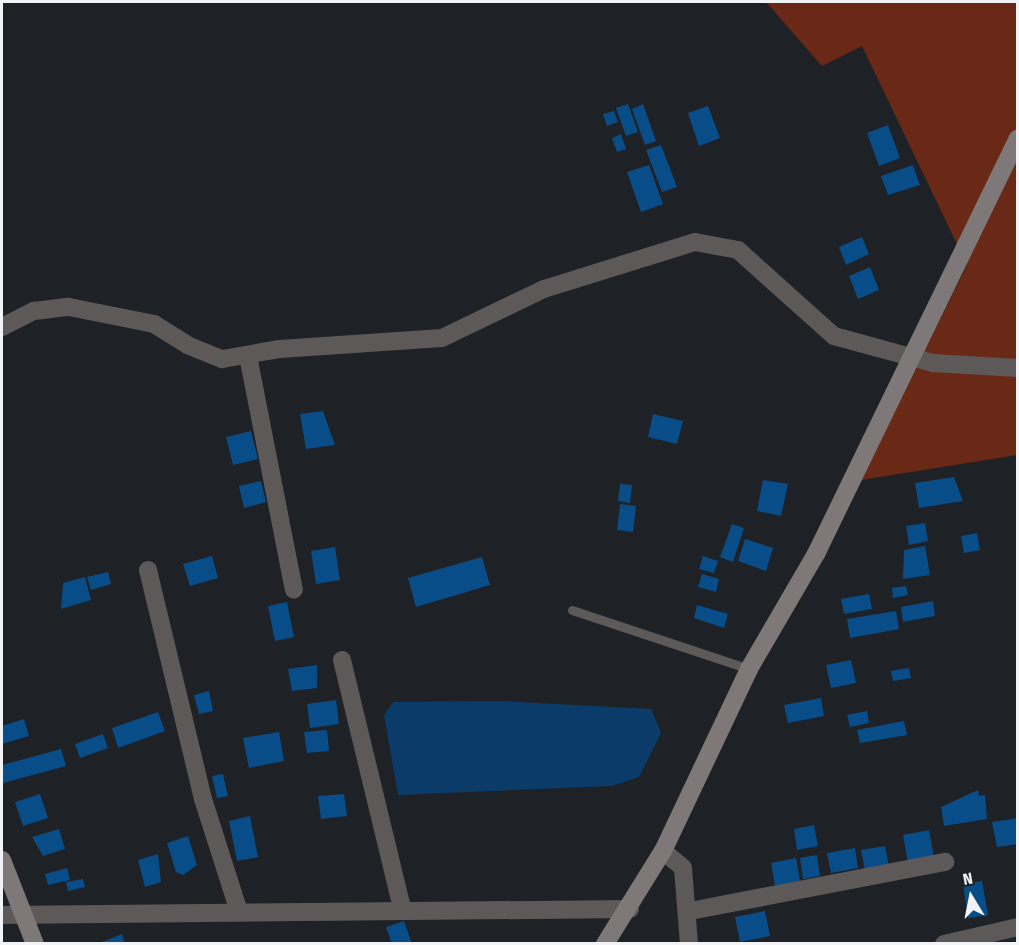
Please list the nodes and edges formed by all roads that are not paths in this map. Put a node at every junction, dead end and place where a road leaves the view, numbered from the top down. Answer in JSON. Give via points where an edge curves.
{"nodes":[{"id":1,"x":1017,"y":138,"type":"edge"},
{"id":2,"x":2,"y":327,"type":"edge"},
{"id":3,"x":248,"y":356,"type":"junction"},
{"id":4,"x":907,"y":357,"type":"junction"},
{"id":5,"x":1017,"y":368,"type":"edge"},
{"id":6,"x":148,"y":570,"type":"dead end"},
{"id":7,"x":294,"y":590,"type":"dead end"},
{"id":8,"x":572,"y":610,"type":"dead end"},
{"id":9,"x":342,"y":660,"type":"dead end"},
{"id":10,"x":749,"y":669,"type":"junction"},
{"id":11,"x":663,"y":851,"type":"junction"},
{"id":12,"x":2,"y":860,"type":"edge"},
{"id":13,"x":945,"y":862,"type":"dead end"},
{"id":14,"x":402,"y":908,"type":"junction"},
{"id":15,"x":630,"y":909,"type":"junction"},
{"id":16,"x":690,"y":911,"type":"junction"},
{"id":17,"x":239,"y":912,"type":"junction"},
{"id":18,"x":2,"y":915,"type":"edge"},
{"id":19,"x":24,"y":915,"type":"junction"},
{"id":20,"x":1017,"y":927,"type":"edge"},
{"id":21,"x":35,"y":944,"type":"edge"},
{"id":22,"x":605,"y":944,"type":"edge"},
{"id":23,"x":689,"y":944,"type":"edge"},
{"id":24,"x":944,"y":944,"type":"edge"}],
"edges":[{"from":1,"to":4,"type":"street"},
{"from":2,"to":3,"type":"street","via":[[34,310],[69,307],[154,324],[187,345],[222,359]]},
{"from":3,"to":4,"type":"street","via":[[442,338],[544,289],[695,242],[738,250],[834,336]]},
{"from":3,"to":7,"type":"street"},
{"from":4,"to":5,"type":"street"},
{"from":4,"to":10,"type":"street","via":[[816,554]]},
{"from":6,"to":17,"type":"street","via":[[203,799]]},
{"from":8,"to":10,"type":"lane"},
{"from":9,"to":14,"type":"street"},
{"from":10,"to":11,"type":"street"},
{"from":11,"to":15,"type":"street"},
{"from":11,"to":16,"type":"street","via":[[683,868]]},
{"from":12,"to":19,"type":"street"},
{"from":13,"to":16,"type":"street"},
{"from":14,"to":15,"type":"street"},
{"from":14,"to":17,"type":"street"},
{"from":15,"to":22,"type":"street"},
{"from":16,"to":23,"type":"street"},
{"from":17,"to":19,"type":"street"},
{"from":18,"to":19,"type":"street"},
{"from":19,"to":21,"type":"street"},
{"from":20,"to":24,"type":"street"}]}
